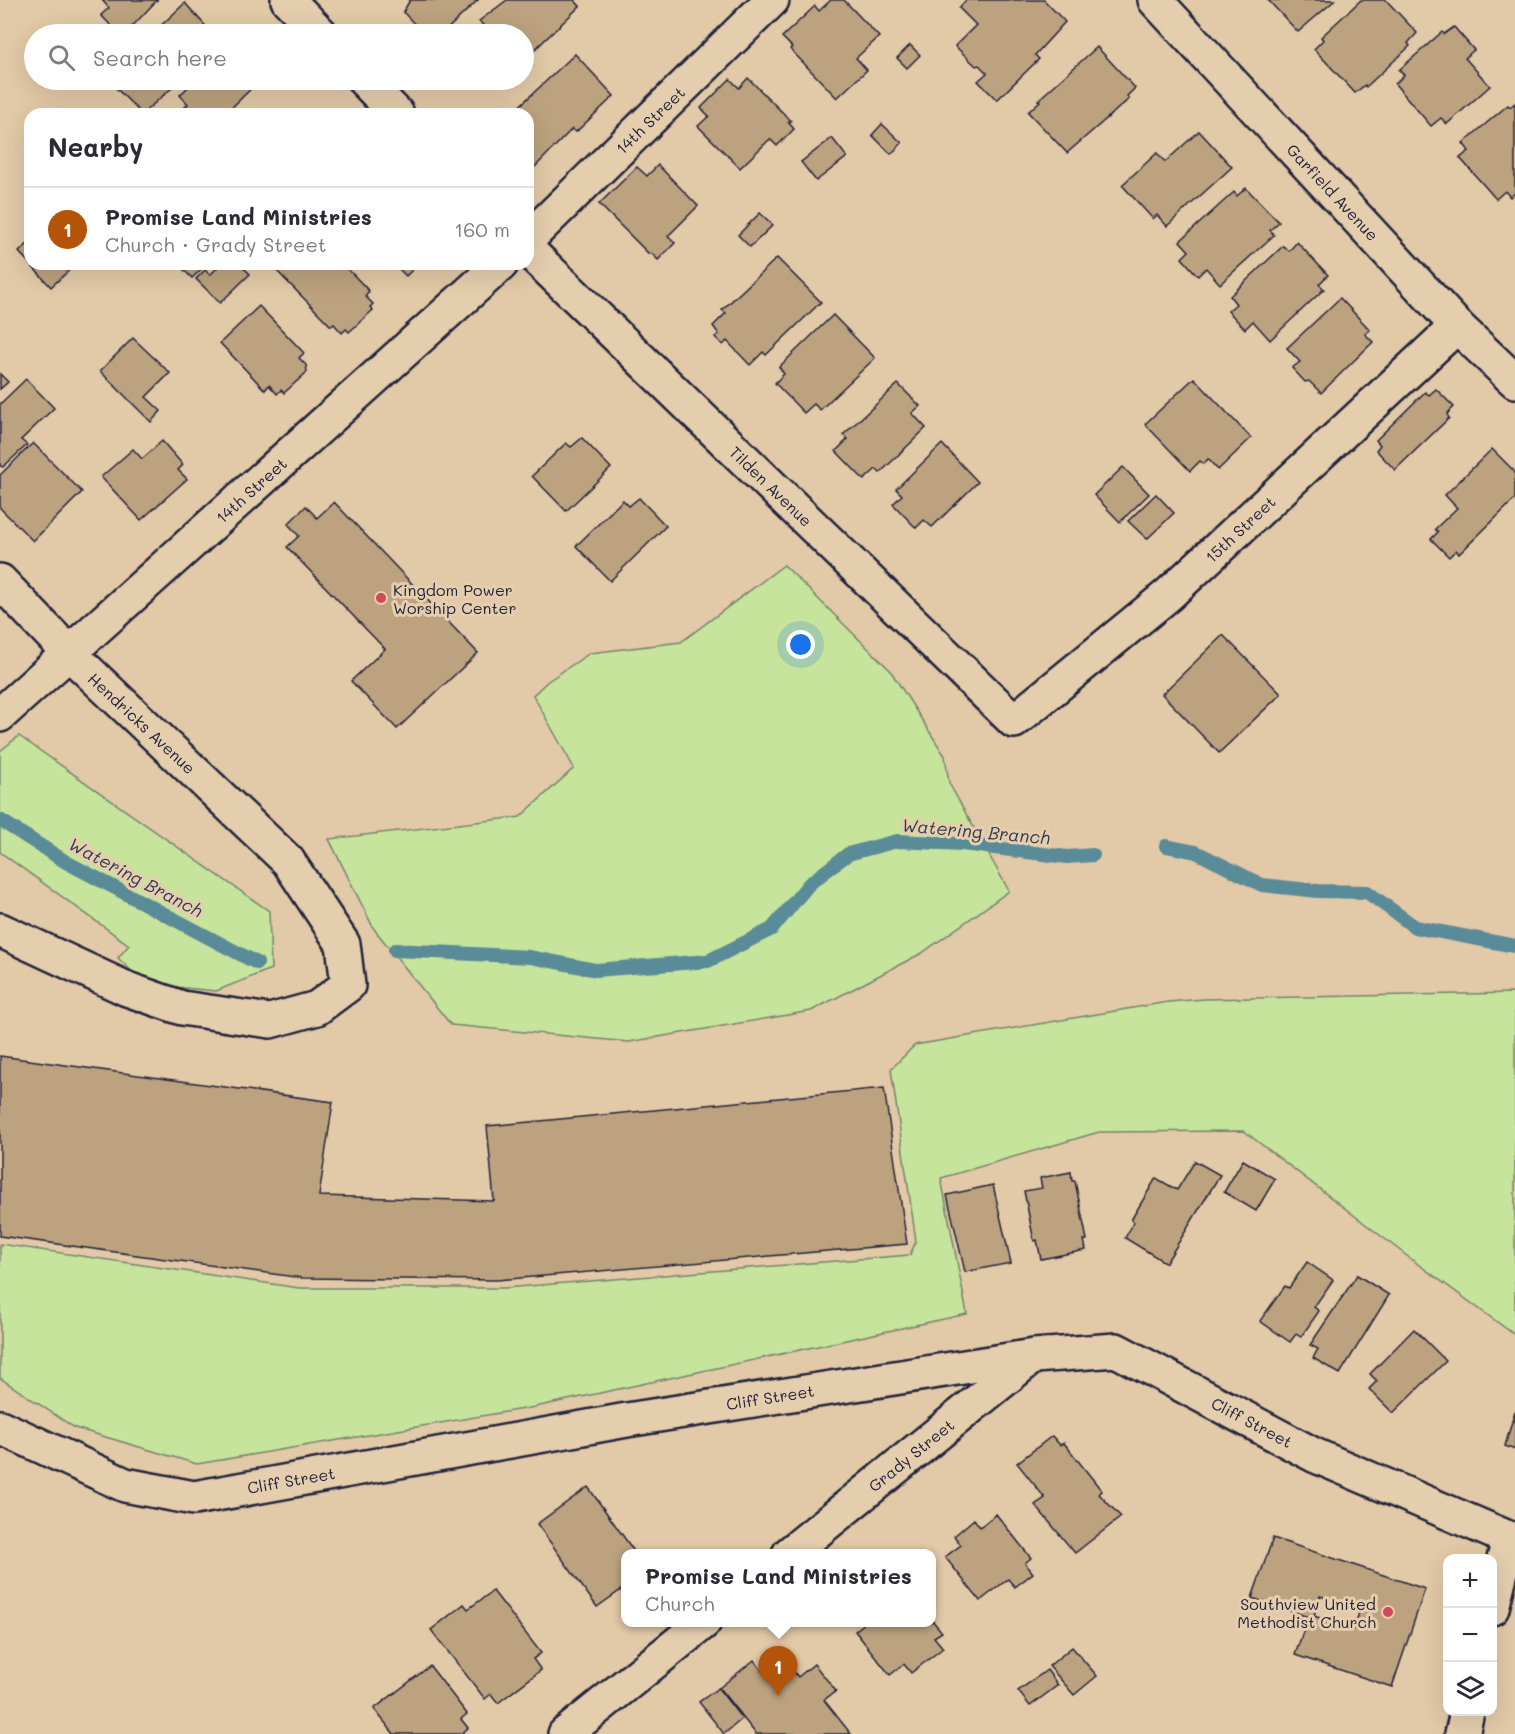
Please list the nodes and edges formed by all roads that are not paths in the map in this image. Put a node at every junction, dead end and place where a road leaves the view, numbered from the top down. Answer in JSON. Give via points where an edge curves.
{"nodes":[{"id":1,"x":288,"y":0,"type":"edge"},
{"id":2,"x":772,"y":0,"type":"edge"},
{"id":3,"x":1155,"y":0,"type":"edge"},
{"id":4,"x":311,"y":24,"type":"edge"},
{"id":5,"x":374,"y":90,"type":"edge"},
{"id":6,"x":391,"y":108,"type":"edge"},
{"id":7,"x":534,"y":233,"type":"edge"},
{"id":8,"x":534,"y":256,"type":"edge"},
{"id":9,"x":494,"y":270,"type":"edge"},
{"id":10,"x":1457,"y":326,"type":"junction"},
{"id":11,"x":1515,"y":381,"type":"edge"},
{"id":12,"x":0,"y":581,"type":"edge"},
{"id":13,"x":69,"y":653,"type":"junction"},
{"id":14,"x":0,"y":715,"type":"edge"},
{"id":15,"x":1014,"y":722,"type":"joint"},
{"id":16,"x":0,"y":930,"type":"edge"},
{"id":17,"x":1034,"y":1356,"type":"junction"},
{"id":18,"x":0,"y":1427,"type":"edge"},
{"id":19,"x":1512,"y":1540,"type":"edge"},
{"id":20,"x":795,"y":1549,"type":"edge"},
{"id":21,"x":1497,"y":1591,"type":"edge"},
{"id":22,"x":699,"y":1627,"type":"edge"},
{"id":23,"x":1466,"y":1716,"type":"edge"},
{"id":24,"x":565,"y":1734,"type":"edge"},
{"id":25,"x":1462,"y":1734,"type":"edge"}],
"edges":[{"from":1,"to":4,"type":"street"},
{"from":2,"to":7,"type":"street","name":"14th Street"},
{"from":3,"to":10,"type":"street","name":"Garfield Avenue"},
{"from":5,"to":6,"type":"street"},
{"from":8,"to":15,"type":"street","name":"Tilden Avenue"},
{"from":9,"to":13,"type":"street","name":"14th Street"},
{"from":10,"to":11,"type":"street","name":"Garfield Avenue"},
{"from":10,"to":15,"type":"street","name":"15th Street","via":[[1168,595]]},
{"from":12,"to":13,"type":"street","name":"Hendricks Avenue"},
{"from":13,"to":14,"type":"street","name":"14th Street"},
{"from":13,"to":16,"type":"street","name":"Hendricks Avenue","via":[[288,861],[343,944],[348,985],[317,1008],[270,1021],[182,1008],[127,989]]},
{"from":17,"to":18,"type":"street","name":"Cliff Street","via":[[627,1420],[194,1498],[124,1485]]},
{"from":17,"to":19,"type":"street","name":"Cliff Street","via":[[1116,1350],[1314,1455]]},
{"from":17,"to":20,"type":"street","name":"Grady Street"},
{"from":19,"to":21,"type":"street"},
{"from":22,"to":24,"type":"street"},
{"from":23,"to":25,"type":"street"}]}
